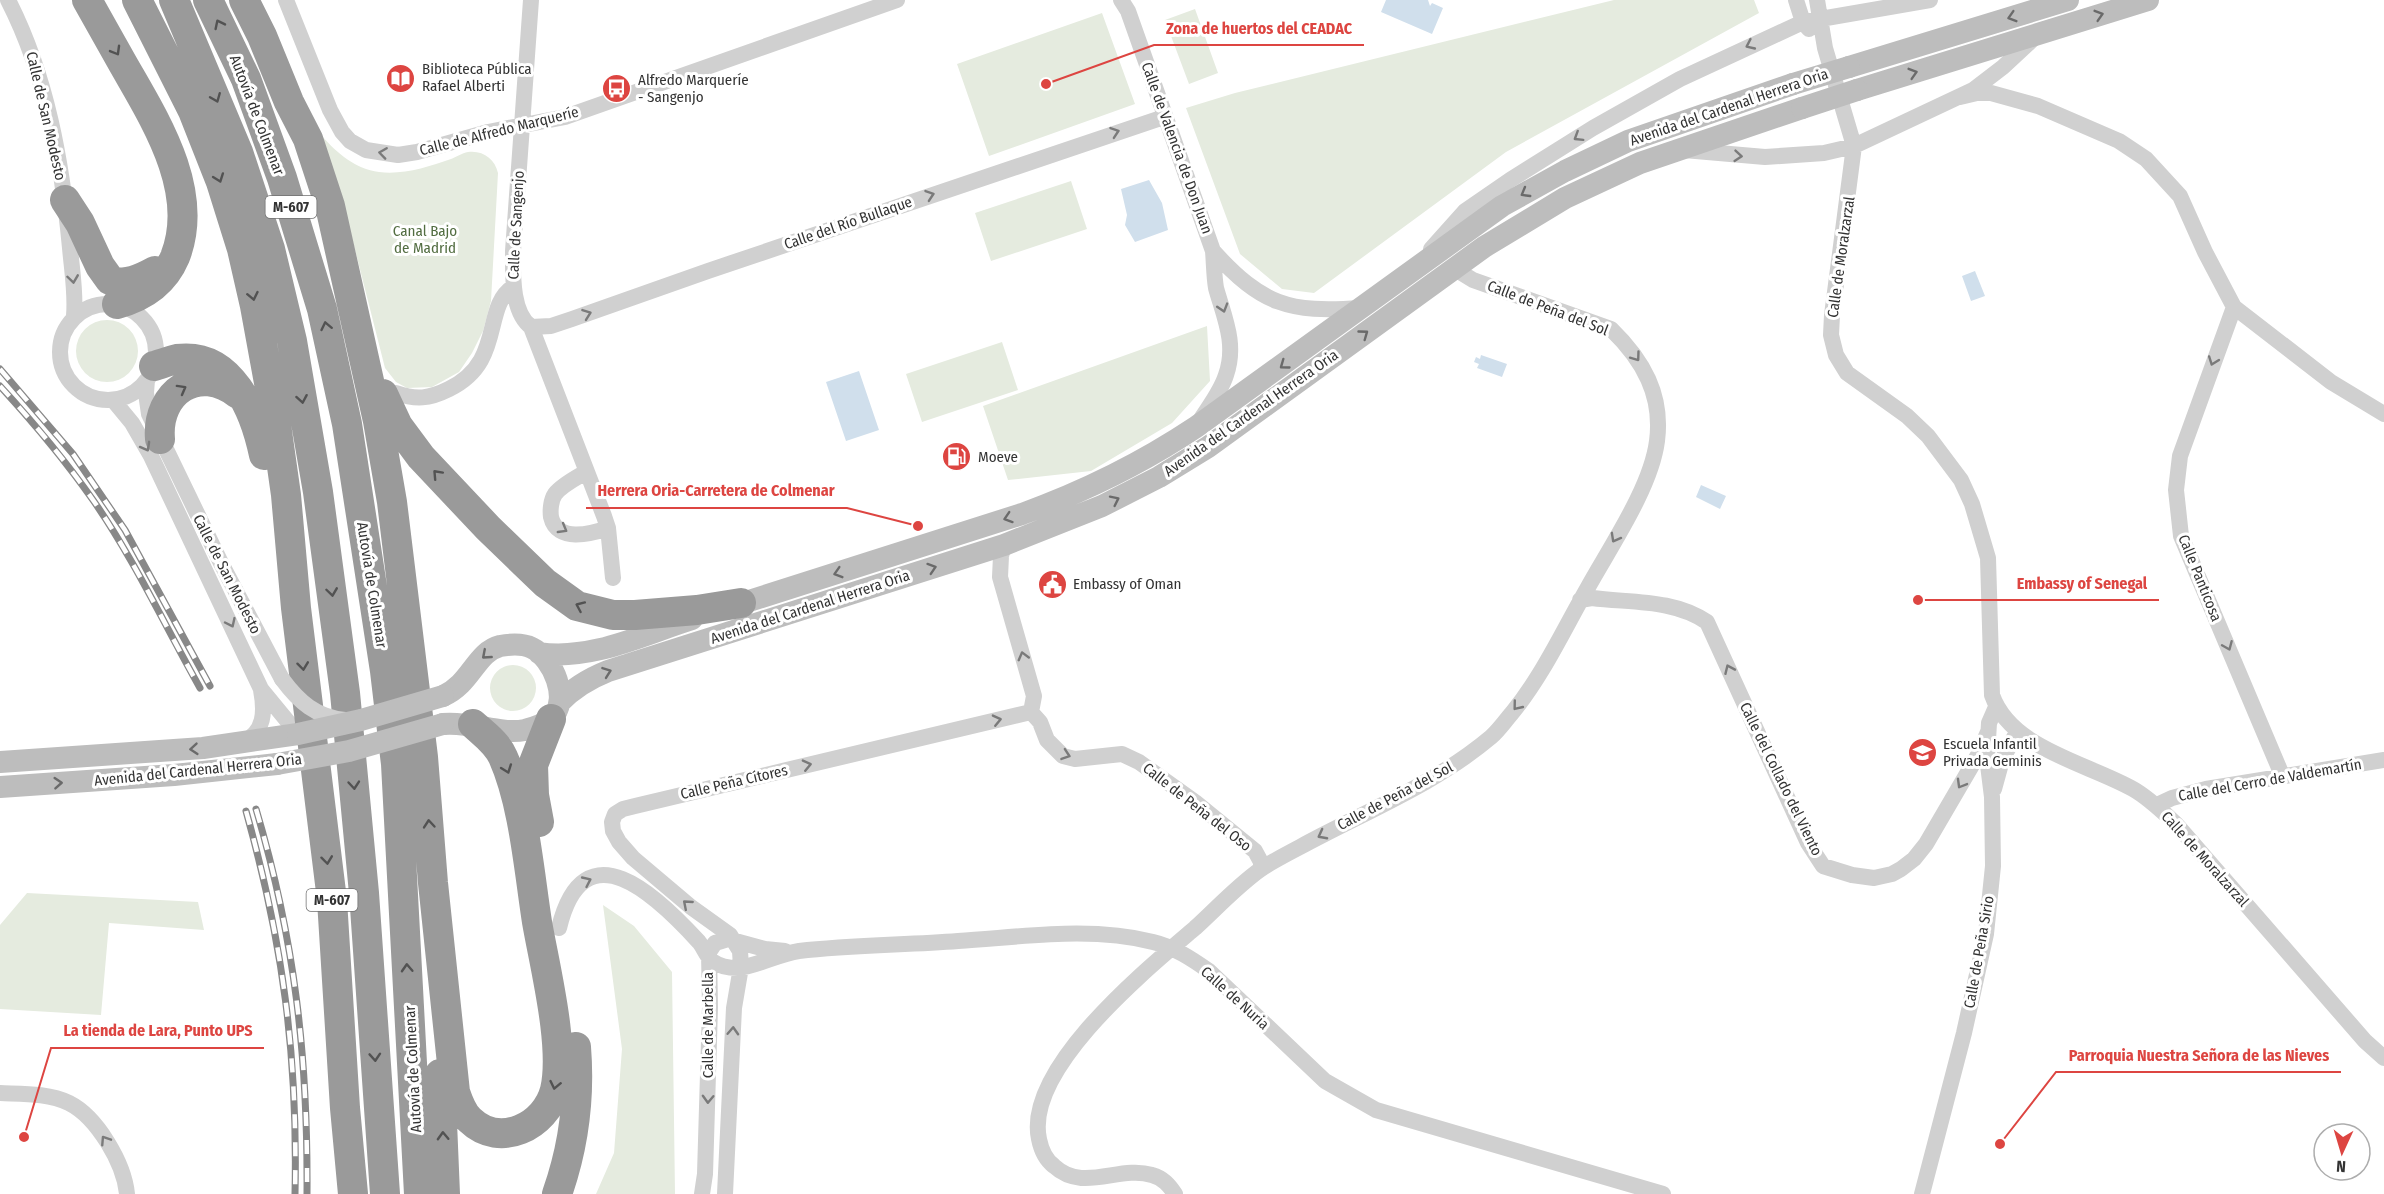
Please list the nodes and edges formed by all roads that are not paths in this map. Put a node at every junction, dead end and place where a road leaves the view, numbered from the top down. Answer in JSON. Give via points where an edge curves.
{"nodes":[{"id":1,"x":8,"y":0,"type":"edge"},
{"id":2,"x":87,"y":0,"type":"edge"},
{"id":3,"x":137,"y":0,"type":"edge"},
{"id":4,"x":164,"y":0,"type":"edge"},
{"id":5,"x":174,"y":0,"type":"edge"},
{"id":6,"x":208,"y":0,"type":"edge"},
{"id":7,"x":244,"y":0,"type":"edge"},
{"id":8,"x":286,"y":0,"type":"edge"},
{"id":9,"x":531,"y":0,"type":"edge"},
{"id":10,"x":897,"y":0,"type":"edge"},
{"id":11,"x":1796,"y":0,"type":"edge"},
{"id":12,"x":1817,"y":0,"type":"edge"},
{"id":13,"x":1930,"y":0,"type":"edge"},
{"id":14,"x":2068,"y":0,"type":"edge"},
{"id":15,"x":2148,"y":0,"type":"edge"},
{"id":16,"x":1126,"y":4,"type":"edge"},
{"id":17,"x":1821,"y":17,"type":"junction"},
{"id":18,"x":1803,"y":22,"type":"junction"},
{"id":19,"x":2039,"y":34,"type":"junction"},
{"id":20,"x":193,"y":44,"type":"junction"},
{"id":21,"x":1826,"y":48,"type":"junction"},
{"id":22,"x":2009,"y":61,"type":"junction"},
{"id":23,"x":1960,"y":97,"type":"junction"},
{"id":24,"x":2016,"y":99,"type":"junction"},
{"id":25,"x":289,"y":102,"type":"junction"},
{"id":26,"x":1164,"y":117,"type":"junction"},
{"id":27,"x":522,"y":126,"type":"junction"},
{"id":28,"x":1854,"y":146,"type":"junction"},
{"id":29,"x":1680,"y":149,"type":"junction"},
{"id":30,"x":65,"y":200,"type":"junction"},
{"id":31,"x":330,"y":206,"type":"junction"},
{"id":32,"x":1213,"y":250,"type":"junction"},
{"id":33,"x":176,"y":254,"type":"junction"},
{"id":34,"x":1415,"y":268,"type":"junction"},
{"id":35,"x":1455,"y":269,"type":"junction"},
{"id":36,"x":513,"y":287,"type":"junction"},
{"id":37,"x":115,"y":304,"type":"junction"},
{"id":38,"x":2234,"y":307,"type":"junction"},
{"id":39,"x":1360,"y":308,"type":"junction"},
{"id":40,"x":74,"y":316,"type":"junction"},
{"id":41,"x":531,"y":327,"type":"junction"},
{"id":42,"x":151,"y":373,"type":"junction"},
{"id":43,"x":396,"y":393,"type":"dead end"},
{"id":44,"x":113,"y":400,"type":"junction"},
{"id":45,"x":246,"y":400,"type":"junction"},
{"id":46,"x":2384,"y":414,"type":"edge"},
{"id":47,"x":1196,"y":427,"type":"junction"},
{"id":48,"x":160,"y":439,"type":"junction"},
{"id":49,"x":586,"y":472,"type":"junction"},
{"id":50,"x":608,"y":528,"type":"junction"},
{"id":51,"x":1004,"y":545,"type":"junction"},
{"id":52,"x":613,"y":578,"type":"dead end"},
{"id":53,"x":1580,"y":600,"type":"junction"},
{"id":54,"x":741,"y":603,"type":"junction"},
{"id":55,"x":296,"y":608,"type":"junction"},
{"id":56,"x":539,"y":653,"type":"junction"},
{"id":57,"x":385,"y":671,"type":"junction"},
{"id":58,"x":261,"y":689,"type":"junction"},
{"id":59,"x":429,"y":694,"type":"junction"},
{"id":60,"x":1996,"y":707,"type":"junction"},
{"id":61,"x":555,"y":711,"type":"junction"},
{"id":62,"x":1030,"y":712,"type":"junction"},
{"id":63,"x":361,"y":720,"type":"junction"},
{"id":64,"x":473,"y":724,"type":"junction"},
{"id":65,"x":1988,"y":732,"type":"junction"},
{"id":66,"x":2017,"y":732,"type":"junction"},
{"id":67,"x":298,"y":734,"type":"junction"},
{"id":68,"x":238,"y":744,"type":"junction"},
{"id":69,"x":349,"y":751,"type":"junction"},
{"id":70,"x":2384,"y":760,"type":"edge"},
{"id":71,"x":0,"y":762,"type":"edge"},
{"id":72,"x":2282,"y":775,"type":"junction"},
{"id":73,"x":0,"y":787,"type":"edge"},
{"id":74,"x":1992,"y":797,"type":"junction"},
{"id":75,"x":2157,"y":805,"type":"junction"},
{"id":76,"x":1261,"y":869,"type":"junction"},
{"id":77,"x":433,"y":883,"type":"junction"},
{"id":78,"x":364,"y":893,"type":"junction"},
{"id":79,"x":559,"y":928,"type":"junction"},
{"id":80,"x":733,"y":940,"type":"junction"},
{"id":81,"x":1170,"y":948,"type":"junction"},
{"id":82,"x":798,"y":951,"type":"junction"},
{"id":83,"x":708,"y":956,"type":"junction"},
{"id":84,"x":741,"y":967,"type":"junction"},
{"id":85,"x":2384,"y":1058,"type":"edge"},
{"id":86,"x":0,"y":1093,"type":"edge"},
{"id":87,"x":127,"y":1194,"type":"edge"},
{"id":88,"x":354,"y":1194,"type":"edge"},
{"id":89,"x":385,"y":1194,"type":"edge"},
{"id":90,"x":419,"y":1194,"type":"edge"},
{"id":91,"x":445,"y":1194,"type":"edge"},
{"id":92,"x":557,"y":1194,"type":"edge"},
{"id":93,"x":702,"y":1194,"type":"edge"},
{"id":94,"x":725,"y":1194,"type":"edge"},
{"id":95,"x":1175,"y":1194,"type":"edge"},
{"id":96,"x":1663,"y":1194,"type":"edge"},
{"id":97,"x":1922,"y":1194,"type":"edge"}],
"edges":[{"from":1,"to":30,"type":"street","name":"Calle de San Modesto","via":[[40,78]]},
{"from":2,"to":33,"type":"highway","one_way":true,"via":[[166,145],[183,223]]},
{"from":3,"to":55,"type":"highway","number":"M-607","one_way":true,"via":[[201,130],[242,249],[274,410]]},
{"from":4,"to":20,"type":"highway"},
{"from":5,"to":20,"type":"highway","name":"Autovía de Colmenar","number":"M-607"},
{"from":57,"to":6,"type":"highway","name":"Autovía de Colmenar","number":"M-607","one_way":true,"via":[[347,424],[322,309],[246,79]]},
{"from":7,"to":25,"type":"highway"},
{"from":27,"to":8,"type":"street","name":"Calle de Alfredo Marqueríe","one_way":true,"via":[[398,155],[366,150],[350,141],[335,121]]},
{"from":9,"to":27,"type":"street","name":"Calle de Sangenjo"},
{"from":10,"to":27,"type":"street","name":"Calle de Alfredo Marqueríe","via":[[565,117]]},
{"from":11,"to":18,"type":"street","name":"Calle de Moralzarzal"},
{"from":12,"to":17,"type":"street","name":"Calle de Moralzarzal"},
{"from":13,"to":17,"type":"street","name":"Avenida del Cardenal Herrera Oria"},
{"from":14,"to":34,"type":"main road","name":"Avenida del Cardenal Herrera Oria","one_way":true,"bridge":true,"via":[[1793,84],[1593,157],[1502,206]]},
{"from":19,"to":15,"type":"main road","name":"Avenida del Cardenal Herrera Oria","one_way":true},
{"from":16,"to":26,"type":"street","name":"Calle de Valencia de Don Juan"},
{"from":17,"to":18,"type":"street","name":"Avenida del Cardenal Herrera Oria"},
{"from":17,"to":21,"type":"street","name":"Calle de Moralzarzal"},
{"from":18,"to":21,"type":"street","name":"Calle de Moralzarzal"},
{"from":18,"to":34,"type":"street","name":"Avenida del Cardenal Herrera Oria","one_way":true,"via":[[1672,83],[1552,153],[1465,211]]},
{"from":19,"to":22,"type":"street","name":"Avenida del Cardenal Herrera Oria"},
{"from":29,"to":19,"type":"main road","name":"Avenida del Cardenal Herrera Oria","one_way":true,"bridge":true},
{"from":20,"to":78,"type":"highway","name":"Autovía de Colmenar","number":"M-607","one_way":true,"via":[[238,152],[270,249],[292,342],[344,681]]},
{"from":21,"to":28,"type":"street","name":"Calle de Moralzarzal"},
{"from":22,"to":23,"type":"street","name":"Avenida del Cardenal Herrera Oria","via":[[1986,82]]},
{"from":22,"to":24,"type":"street","via":[[2003,80]]},
{"from":23,"to":24,"type":"street","via":[[1991,93]]},
{"from":23,"to":28,"type":"street","name":"Avenida del Cardenal Herrera Oria"},
{"from":24,"to":38,"type":"street","via":[[2119,141],[2146,159],[2180,196]]},
{"from":25,"to":31,"type":"highway","via":[[308,139]]},
{"from":25,"to":57,"type":"highway","via":[[324,218],[368,424],[386,574]]},
{"from":26,"to":32,"type":"street","name":"Calle de Valencia de Don Juan"},
{"from":41,"to":26,"type":"street","name":"Calle del Río Bullaque","one_way":true,"via":[[551,326]]},
{"from":27,"to":36,"type":"street","name":"Calle de Sangenjo"},
{"from":29,"to":28,"type":"street","name":"Avenida del Cardenal Herrera Oria","one_way":true,"via":[[1765,157],[1824,153]]},
{"from":28,"to":60,"type":"street","name":"Calle de Moralzarzal","via":[[1832,315],[1833,345],[1847,373],[1928,436],[1961,480],[1972,504],[1988,558],[1992,695]]},
{"from":29,"to":35,"type":"main road","name":"Avenida del Cardenal Herrera Oria","via":[[1565,198]]},
{"from":30,"to":33,"type":"highway","via":[[110,280],[134,280]]},
{"from":30,"to":37,"type":"street","name":"Calle de San Modesto","via":[[88,266]]},
{"from":30,"to":40,"type":"street","name":"Calle de San Modesto","one_way":true},
{"from":54,"to":31,"type":"highway","one_way":true,"via":[[664,613],[613,615],[593,611],[558,594],[488,528],[421,457],[392,416],[382,390],[348,250]]},
{"from":31,"to":59,"type":"highway","via":[[378,421]]},
{"from":32,"to":39,"type":"street","name":"Calle de Valencia de Don Juan","via":[[1252,289],[1288,306],[1311,310]]},
{"from":32,"to":47,"type":"street","name":"Calle de Valencia de Don Juan","one_way":true,"via":[[1216,287],[1231,352],[1220,390]]},
{"from":33,"to":37,"type":"highway","via":[[159,282]]},
{"from":34,"to":39,"type":"main road","name":"Avenida del Cardenal Herrera Oria"},
{"from":51,"to":35,"type":"main road","name":"Avenida del Cardenal Herrera Oria","one_way":true,"via":[[1102,506],[1186,461]]},
{"from":35,"to":53,"type":"street","name":"Calle de Peña del Sol","one_way":true,"via":[[1473,280],[1611,329],[1647,372],[1658,414],[1651,467]]},
{"from":36,"to":41,"type":"street","name":"Calle de Sangenjo","via":[[521,314]]},
{"from":36,"to":43,"type":"street","via":[[500,305],[486,352],[471,375],[424,399]]},
{"from":37,"to":40,"type":"street","via":[[99,304]]},
{"from":37,"to":42,"type":"street","via":[[135,312],[150,327],[156,346]]},
{"from":38,"to":46,"type":"street","via":[[2331,382]]},
{"from":38,"to":72,"type":"street","name":"Calle Panticosa","one_way":true,"via":[[2180,456],[2176,490],[2181,536]]},
{"from":39,"to":47,"type":"main road","name":"Avenida del Cardenal Herrera Oria","one_way":true},
{"from":40,"to":44,"type":"street","via":[[59,348],[64,374],[85,394]]},
{"from":41,"to":49,"type":"street","name":"Calle de Sangenjo"},
{"from":42,"to":44,"type":"street","via":[[138,390]]},
{"from":42,"to":45,"type":"highway","via":[[177,359],[198,360],[216,366]]},
{"from":42,"to":48,"type":"street","name":"Calle de San Modesto","via":[[146,393],[149,414]]},
{"from":44,"to":58,"type":"street","name":"Calle de San Modesto","one_way":true,"via":[[151,456]]},
{"from":48,"to":45,"type":"highway","one_way":true,"via":[[164,408],[173,393],[193,383],[213,381]]},
{"from":45,"to":55,"type":"highway","via":[[258,426]]},
{"from":47,"to":54,"type":"main road","name":"Avenida del Cardenal Herrera Oria","one_way":true,"via":[[1146,458],[1064,499]]},
{"from":48,"to":63,"type":"street","name":"Calle de San Modesto","bridge":true,"via":[[226,573],[292,693],[315,712],[334,719]]},
{"from":49,"to":50,"type":"street","name":"Calle de Sangenjo"},
{"from":49,"to":50,"type":"street","one_way":true,"via":[[555,495],[550,512],[552,522],[562,532],[575,535]]},
{"from":50,"to":52,"type":"street","name":"Calle de Sangenjo"},
{"from":61,"to":51,"type":"main road","name":"Avenida del Cardenal Herrera Oria","one_way":true,"via":[[571,690],[588,678]]},
{"from":62,"to":51,"type":"street","one_way":true,"via":[[1034,696],[1000,577]]},
{"from":65,"to":53,"type":"street","name":"Calle del Collado del Viento","one_way":true,"via":[[1914,859],[1881,877],[1862,878],[1838,871],[1823,866],[1808,843],[1707,622],[1667,604]]},
{"from":53,"to":76,"type":"street","name":"Calle de Peña del Sol","one_way":true,"via":[[1549,660],[1494,735],[1424,784]]},
{"from":54,"to":56,"type":"main road","name":"Avenida del Cardenal Herrera Oria","via":[[599,649],[569,655]]},
{"from":55,"to":88,"type":"highway","number":"M-607","one_way":true,"via":[[332,900]]},
{"from":56,"to":59,"type":"main road","name":"Avenida del Cardenal Herrera Oria","one_way":true,"via":[[522,644],[497,647],[482,658],[461,686]]},
{"from":56,"to":61,"type":"main road","via":[[554,671],[559,692]]},
{"from":90,"to":57,"type":"highway","name":"Autovía de Colmenar","number":"M-607","one_way":true,"via":[[397,787]]},
{"from":58,"to":67,"type":"street","name":"Calle de San Modesto"},
{"from":58,"to":68,"type":"street","name":"Calle de San Modesto","via":[[264,705],[260,726]]},
{"from":59,"to":63,"type":"main road","name":"Avenida del Cardenal Herrera Oria","bridge":true},
{"from":77,"to":59,"type":"highway","one_way":true,"via":[[423,757]]},
{"from":60,"to":65,"type":"street","name":"Calle de Peña Sirio"},
{"from":60,"to":66,"type":"street","name":"Calle de Moralzarzal"},
{"from":61,"to":64,"type":"main road","name":"Avenida del Cardenal Herrera Oria","via":[[527,730]]},
{"from":61,"to":79,"type":"highway","via":[[533,765],[532,777]]},
{"from":62,"to":76,"type":"street","name":"Calle de Peña del Oso","one_way":true,"via":[[1040,722],[1047,740],[1063,756],[1075,759],[1122,754],[1139,762],[1256,851]]},
{"from":80,"to":62,"type":"street","name":"Calle Peña Cítores","one_way":true,"via":[[633,858],[613,831],[615,814]]},
{"from":63,"to":67,"type":"main road","name":"Avenida del Cardenal Herrera Oria","bridge":true},
{"from":64,"to":69,"type":"main road","name":"Avenida del Cardenal Herrera Oria","bridge":true,"via":[[443,724]]},
{"from":64,"to":77,"type":"highway","one_way":true,"via":[[496,746],[511,778],[556,1034],[558,1074],[549,1107],[519,1131],[491,1131],[475,1124],[463,1111],[455,1092]]},
{"from":65,"to":74,"type":"street","name":"Calle de Peña Sirio"},
{"from":66,"to":74,"type":"street","via":[[2002,760]]},
{"from":66,"to":75,"type":"street","name":"Calle de Moralzarzal","via":[[2133,789]]},
{"from":67,"to":68,"type":"main road","name":"Avenida del Cardenal Herrera Oria"},
{"from":67,"to":69,"type":"street","name":"Calle de San Modesto","bridge":true,"via":[[319,747]]},
{"from":68,"to":71,"type":"main road","name":"Avenida del Cardenal Herrera Oria","one_way":true},
{"from":73,"to":69,"type":"main road","name":"Avenida del Cardenal Herrera Oria","one_way":true,"bridge":true,"via":[[174,775],[277,764]]},
{"from":70,"to":72,"type":"street","name":"Calle del Cerro de Valdemartín"},
{"from":72,"to":75,"type":"street","name":"Calle del Cerro de Valdemartín","via":[[2206,789]]},
{"from":74,"to":97,"type":"street","name":"Calle de Peña Sirio","via":[[1993,866],[1986,934]]},
{"from":75,"to":85,"type":"street","name":"Calle de Moralzarzal"},
{"from":76,"to":81,"type":"street","name":"Calle de Peña del Sol"},
{"from":91,"to":77,"type":"highway","one_way":true},
{"from":78,"to":88,"type":"highway","via":[[356,969]]},
{"from":78,"to":89,"type":"highway","name":"Autovía de Colmenar","number":"M-607","one_way":true},
{"from":79,"to":83,"type":"street","name":"Calle de Nuria","one_way":true,"via":[[574,888],[584,879],[606,875],[624,879],[654,899]]},
{"from":79,"to":92,"type":"highway","via":[[577,1074],[576,1121]]},
{"from":80,"to":82,"type":"street","via":[[765,949]]},
{"from":80,"to":83,"type":"street","name":"Calle de Marbella","via":[[715,943]]},
{"from":80,"to":84,"type":"street","via":[[740,951]]},
{"from":81,"to":82,"type":"street","name":"Calle de Nuria","via":[[1135,938],[1088,933]]},
{"from":81,"to":95,"type":"street","name":"Calle de Peña del Sol","via":[[1082,1034],[1062,1061],[1041,1108],[1038,1137],[1050,1162],[1067,1175],[1082,1179],[1141,1173],[1166,1182]]},
{"from":81,"to":96,"type":"street","name":"Calle de Nuria","via":[[1209,971],[1325,1081],[1376,1110]]},
{"from":82,"to":84,"type":"street","name":"Calle de Nuria"},
{"from":83,"to":84,"type":"street","name":"Calle de Nuria","via":[[727,967]]},
{"from":83,"to":93,"type":"street","name":"Calle de Marbella","one_way":true,"via":[[710,1007]]},
{"from":94,"to":84,"type":"street","name":"Calle de Marbella","one_way":true,"via":[[734,1008]]},
{"from":87,"to":86,"type":"street","one_way":true,"via":[[111,1148],[85,1114],[68,1102],[47,1096]]}]}
